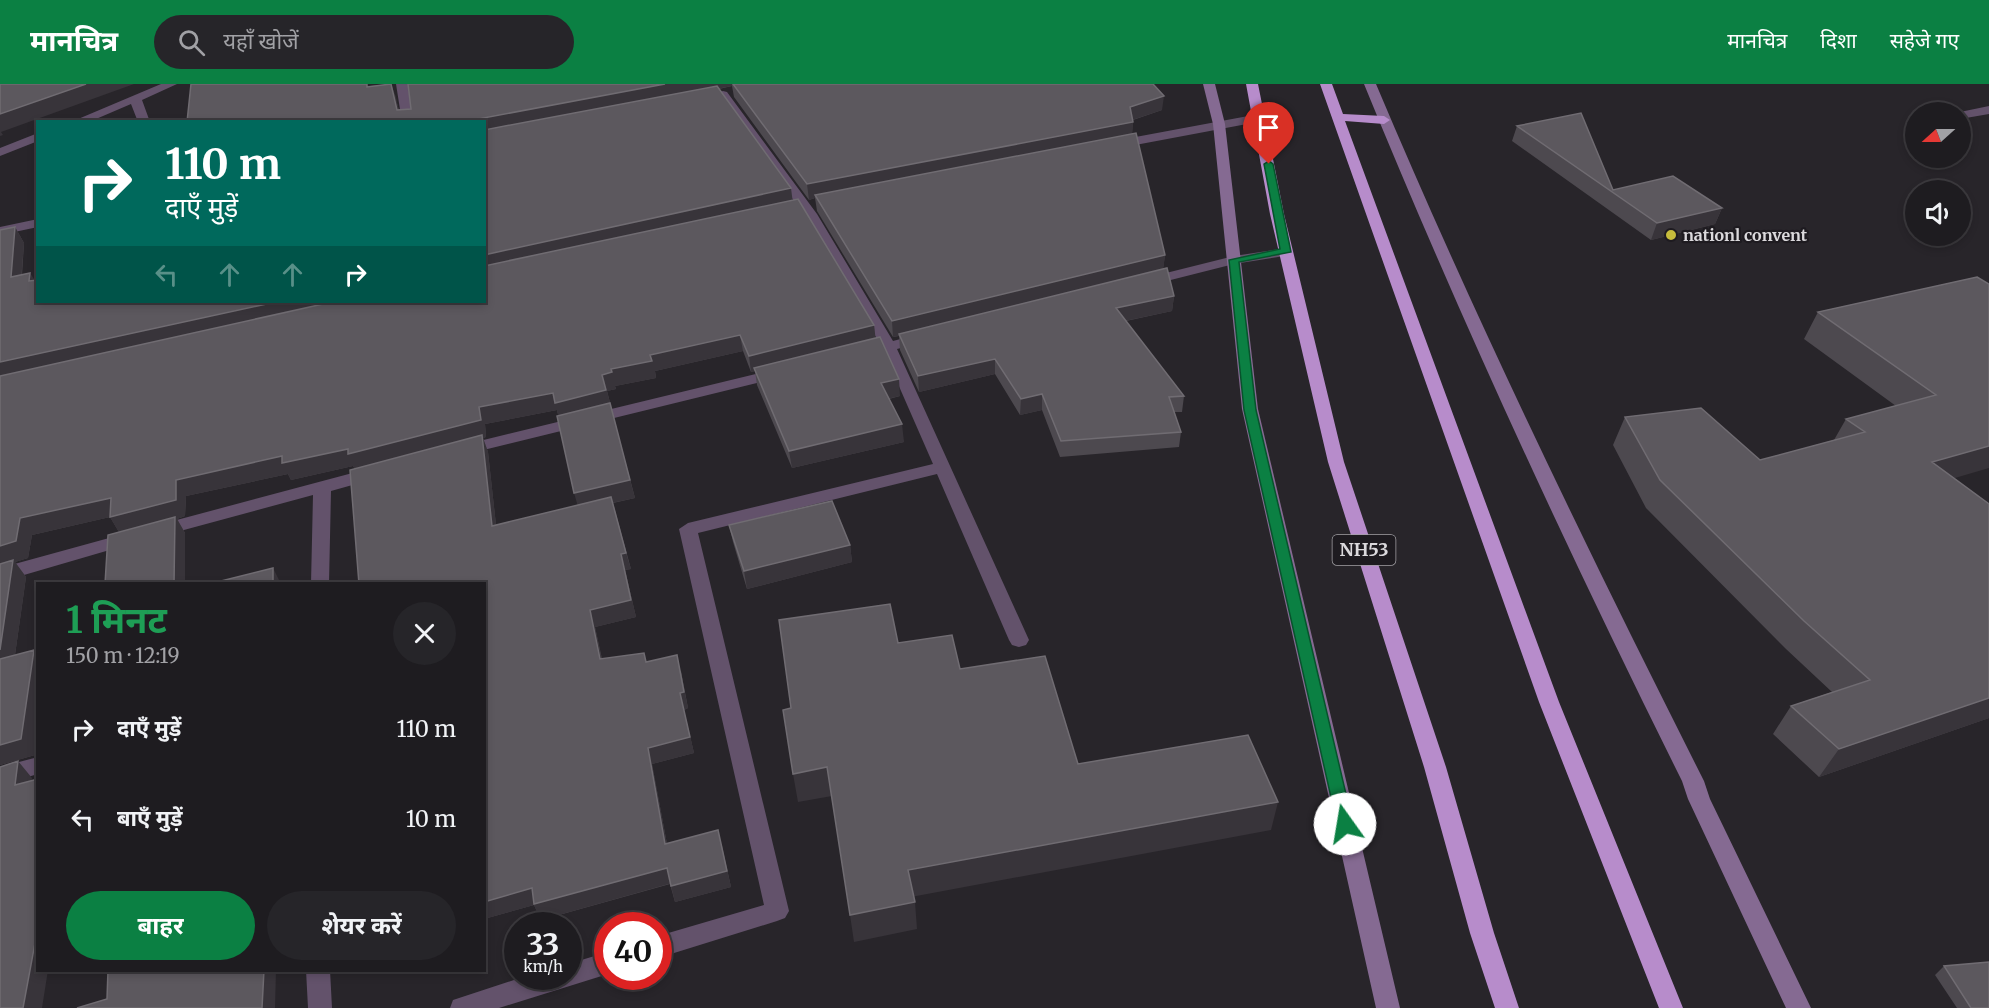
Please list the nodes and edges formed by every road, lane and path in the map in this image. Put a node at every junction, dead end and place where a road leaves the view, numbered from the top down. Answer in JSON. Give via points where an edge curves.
{"nodes":[{"id":1,"x":171,"y":84,"type":"edge"},
{"id":2,"x":1209,"y":84,"type":"edge"},
{"id":3,"x":1252,"y":84,"type":"edge"},
{"id":4,"x":1326,"y":84,"type":"edge"},
{"id":5,"x":1370,"y":84,"type":"edge"},
{"id":6,"x":405,"y":87,"type":"edge"},
{"id":7,"x":135,"y":99,"type":"junction"},
{"id":8,"x":689,"y":100,"type":"edge"},
{"id":9,"x":1989,"y":110,"type":"edge"},
{"id":10,"x":1971,"y":114,"type":"edge"},
{"id":11,"x":1338,"y":117,"type":"junction"},
{"id":12,"x":1259,"y":118,"type":"junction"},
{"id":13,"x":82,"y":120,"type":"edge"},
{"id":14,"x":143,"y":120,"type":"edge"},
{"id":15,"x":408,"y":120,"type":"edge"},
{"id":16,"x":1384,"y":120,"type":"junction"},
{"id":17,"x":1220,"y":124,"type":"junction"},
{"id":18,"x":36,"y":138,"type":"edge"},
{"id":19,"x":1104,"y":147,"type":"edge"},
{"id":20,"x":0,"y":152,"type":"edge"},
{"id":21,"x":36,"y":223,"type":"edge"},
{"id":22,"x":0,"y":231,"type":"edge"},
{"id":23,"x":1286,"y":252,"type":"junction"},
{"id":24,"x":1234,"y":260,"type":"junction"},
{"id":25,"x":1131,"y":286,"type":"edge"},
{"id":26,"x":935,"y":335,"type":"edge"},
{"id":27,"x":889,"y":347,"type":"junction"},
{"id":28,"x":843,"y":358,"type":"edge"},
{"id":29,"x":797,"y":369,"type":"edge"},
{"id":30,"x":451,"y":453,"type":"edge"},
{"id":31,"x":943,"y":467,"type":"junction"},
{"id":32,"x":386,"y":470,"type":"edge"},
{"id":33,"x":322,"y":488,"type":"junction"},
{"id":34,"x":0,"y":575,"type":"edge"},
{"id":35,"x":320,"y":582,"type":"edge"},
{"id":36,"x":1019,"y":640,"type":"dead end"},
{"id":37,"x":36,"y":766,"type":"edge"},
{"id":38,"x":0,"y":776,"type":"edge"},
{"id":39,"x":672,"y":943,"type":"edge"},
{"id":40,"x":318,"y":972,"type":"edge"},
{"id":41,"x":519,"y":990,"type":"edge"},
{"id":42,"x":320,"y":1008,"type":"edge"},
{"id":43,"x":462,"y":1008,"type":"edge"},
{"id":44,"x":1388,"y":1008,"type":"edge"},
{"id":45,"x":1506,"y":1008,"type":"edge"},
{"id":46,"x":1671,"y":1008,"type":"edge"},
{"id":47,"x":1799,"y":1008,"type":"edge"}],
"edges":[{"from":1,"to":7,"type":"street"},
{"from":2,"to":17,"type":"street"},
{"from":3,"to":12,"type":"highway","number":"NH53"},
{"from":4,"to":11,"type":"highway"},
{"from":5,"to":16,"type":"street"},
{"from":6,"to":15,"type":"street"},
{"from":7,"to":13,"type":"street"},
{"from":7,"to":14,"type":"street"},
{"from":8,"to":27,"type":"street","via":[[728,93],[804,207]]},
{"from":9,"to":10,"type":"street"},
{"from":11,"to":16,"type":"highway"},
{"from":11,"to":46,"type":"highway","via":[[1549,702]]},
{"from":12,"to":17,"type":"street"},
{"from":12,"to":23,"type":"highway","number":"NH53"},
{"from":16,"to":47,"type":"street","via":[[1491,369],[1540,464],[1609,617],[1693,781]]},
{"from":17,"to":19,"type":"street"},
{"from":17,"to":24,"type":"street"},
{"from":18,"to":20,"type":"street"},
{"from":21,"to":22,"type":"street"},
{"from":23,"to":24,"type":"street"},
{"from":23,"to":45,"type":"highway","number":"NH53","via":[[1336,462],[1435,767]]},
{"from":24,"to":25,"type":"street"},
{"from":24,"to":44,"type":"street","via":[[1250,410]]},
{"from":26,"to":27,"type":"street"},
{"from":27,"to":28,"type":"street"},
{"from":27,"to":31,"type":"street"},
{"from":29,"to":30,"type":"street"},
{"from":31,"to":36,"type":"street"},
{"from":31,"to":39,"type":"street","via":[[688,529],[777,911]]},
{"from":32,"to":33,"type":"street"},
{"from":33,"to":34,"type":"street"},
{"from":33,"to":35,"type":"street"},
{"from":37,"to":38,"type":"street"},
{"from":40,"to":42,"type":"street"},
{"from":41,"to":43,"type":"street"}]}
